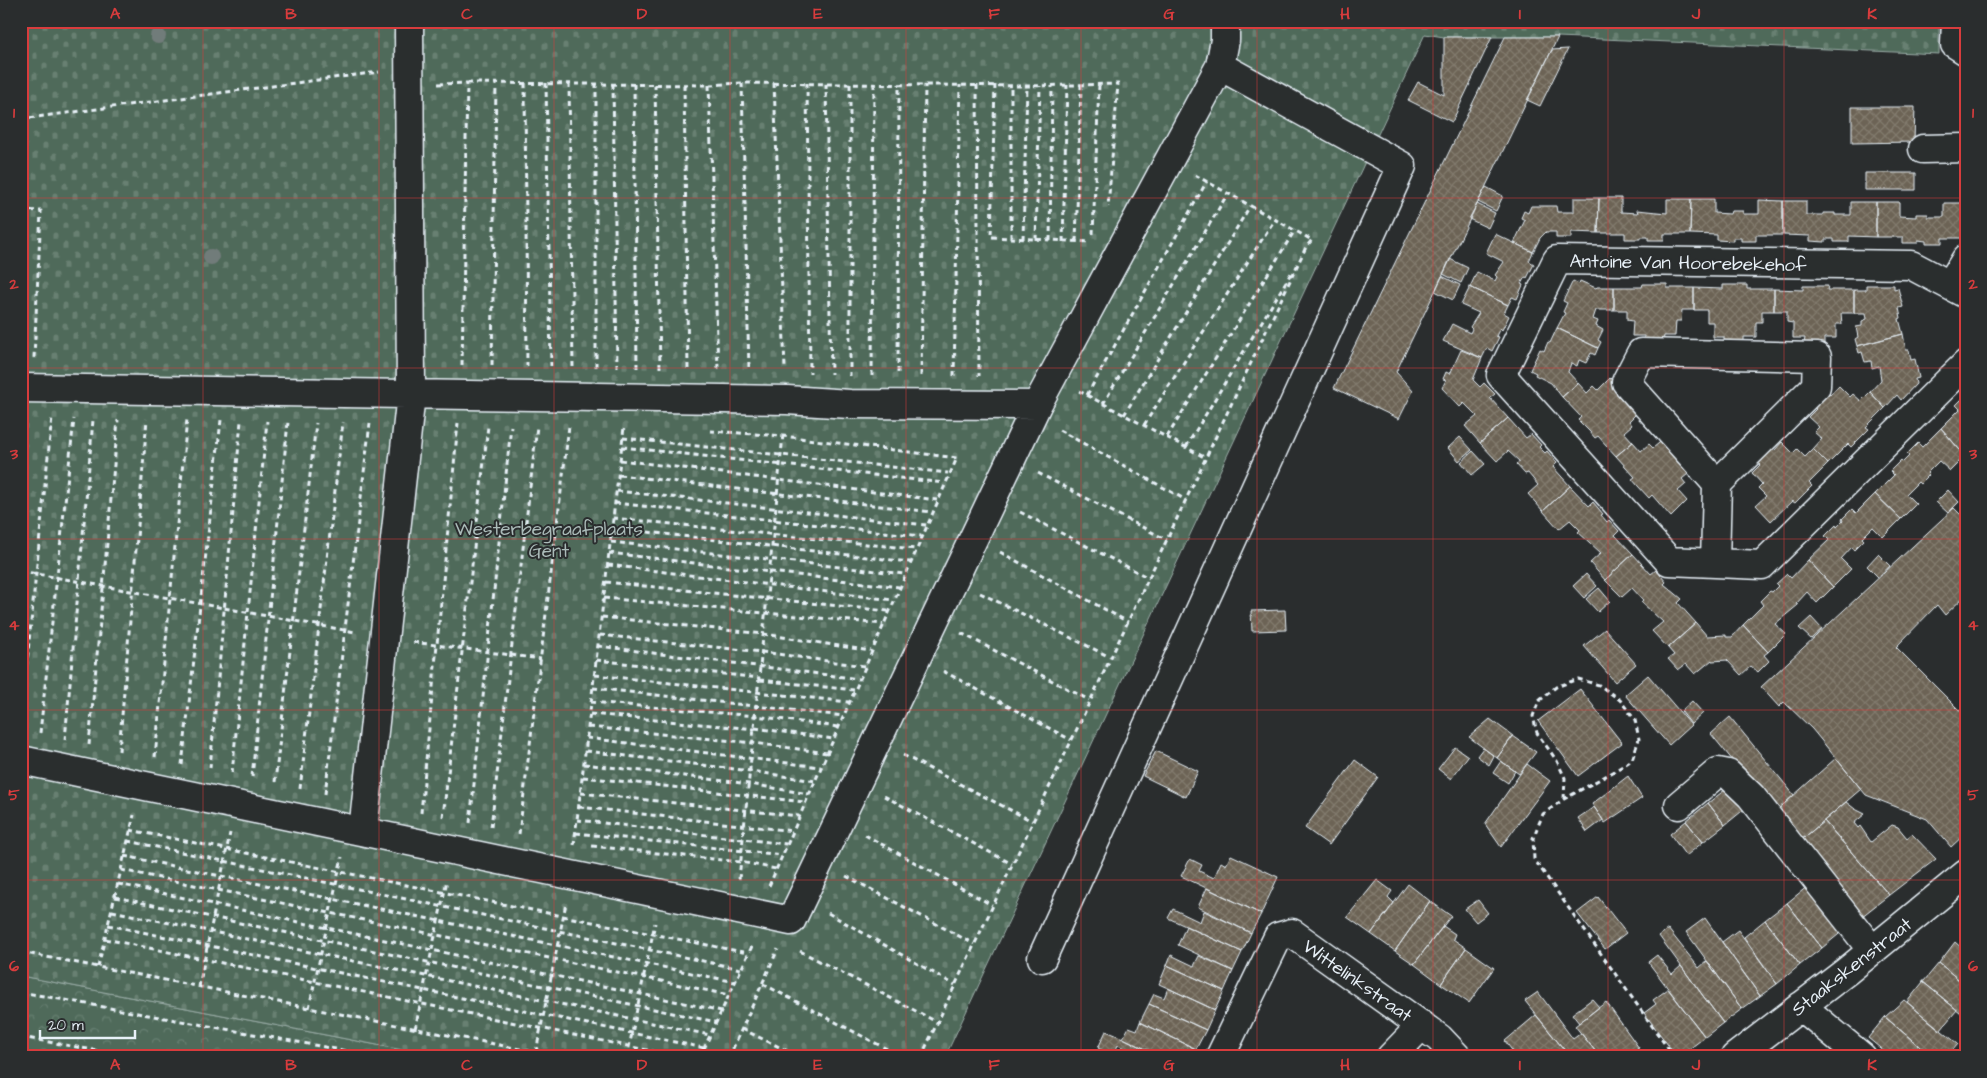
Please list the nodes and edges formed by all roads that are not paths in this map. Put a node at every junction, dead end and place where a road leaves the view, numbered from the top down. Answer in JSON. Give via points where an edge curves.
{"nodes":[{"id":1,"x":409,"y":21,"type":"edge"},
{"id":2,"x":1224,"y":21,"type":"edge"},
{"id":3,"x":1956,"y":21,"type":"edge"},
{"id":4,"x":1966,"y":51,"type":"edge"},
{"id":5,"x":1220,"y":66,"type":"junction"},
{"id":6,"x":1966,"y":148,"type":"edge"},
{"id":7,"x":1923,"y":149,"type":"dead end"},
{"id":8,"x":1966,"y":259,"type":"edge"},
{"id":9,"x":1958,"y":290,"type":"edge"},
{"id":10,"x":1966,"y":364,"type":"edge"},
{"id":11,"x":67,"y":389,"type":"edge"},
{"id":12,"x":411,"y":394,"type":"junction"},
{"id":13,"x":1034,"y":410,"type":"junction"},
{"id":14,"x":1717,"y":484,"type":"junction"},
{"id":15,"x":1715,"y":563,"type":"junction"},
{"id":16,"x":52,"y":766,"type":"edge"},
{"id":17,"x":1679,"y":805,"type":"dead end"},
{"id":18,"x":356,"y":830,"type":"junction"},
{"id":19,"x":1966,"y":874,"type":"edge"},
{"id":20,"x":1872,"y":950,"type":"junction"},
{"id":21,"x":1042,"y":958,"type":"dead end"},
{"id":22,"x":1801,"y":1006,"type":"junction"},
{"id":23,"x":1422,"y":1025,"type":"junction"},
{"id":24,"x":1220,"y":1057,"type":"edge"},
{"id":25,"x":1391,"y":1057,"type":"edge"},
{"id":26,"x":1457,"y":1057,"type":"edge"},
{"id":27,"x":1735,"y":1057,"type":"edge"},
{"id":28,"x":1862,"y":1057,"type":"edge"}],
"edges":[{"from":1,"to":12,"type":"street"},
{"from":2,"to":5,"type":"street","via":[[1225,40]]},
{"from":3,"to":4,"type":"street","via":[[1955,44]]},
{"from":5,"to":13,"type":"street"},
{"from":5,"to":21,"type":"street","via":[[1402,166]]},
{"from":6,"to":7,"type":"street"},
{"from":8,"to":9,"type":"street"},
{"from":9,"to":15,"type":"street","name":"Antoine Van Hoorebekehof","via":[[1911,265],[1557,260],[1501,375],[1669,560]]},
{"from":10,"to":15,"type":"street","name":"Antoine Van Hoorebekehof","via":[[1762,565]]},
{"from":11,"to":12,"type":"street"},
{"from":12,"to":13,"type":"street","via":[[966,404]]},
{"from":12,"to":18,"type":"street","via":[[384,637]]},
{"from":13,"to":18,"type":"street","via":[[819,862],[772,917]]},
{"from":14,"to":14,"type":"street","via":[[1816,386],[1817,357],[1641,354],[1626,382]]},
{"from":14,"to":15,"type":"street"},
{"from":16,"to":18,"type":"street"},
{"from":17,"to":20,"type":"street","via":[[1718,772],[1728,774],[1750,796]]},
{"from":19,"to":20,"type":"street","name":"Staakskenstraat"},
{"from":20,"to":22,"type":"street","name":"Staakskenstraat"},
{"from":22,"to":27,"type":"street","name":"Staakskenstraat"},
{"from":22,"to":28,"type":"street"},
{"from":23,"to":24,"type":"street","name":"Wittelinkstraat","via":[[1292,933],[1278,937]]},
{"from":23,"to":25,"type":"street","name":"Wittelinkstraat"},
{"from":23,"to":26,"type":"street","name":"Wittelinkstraat"}]}
